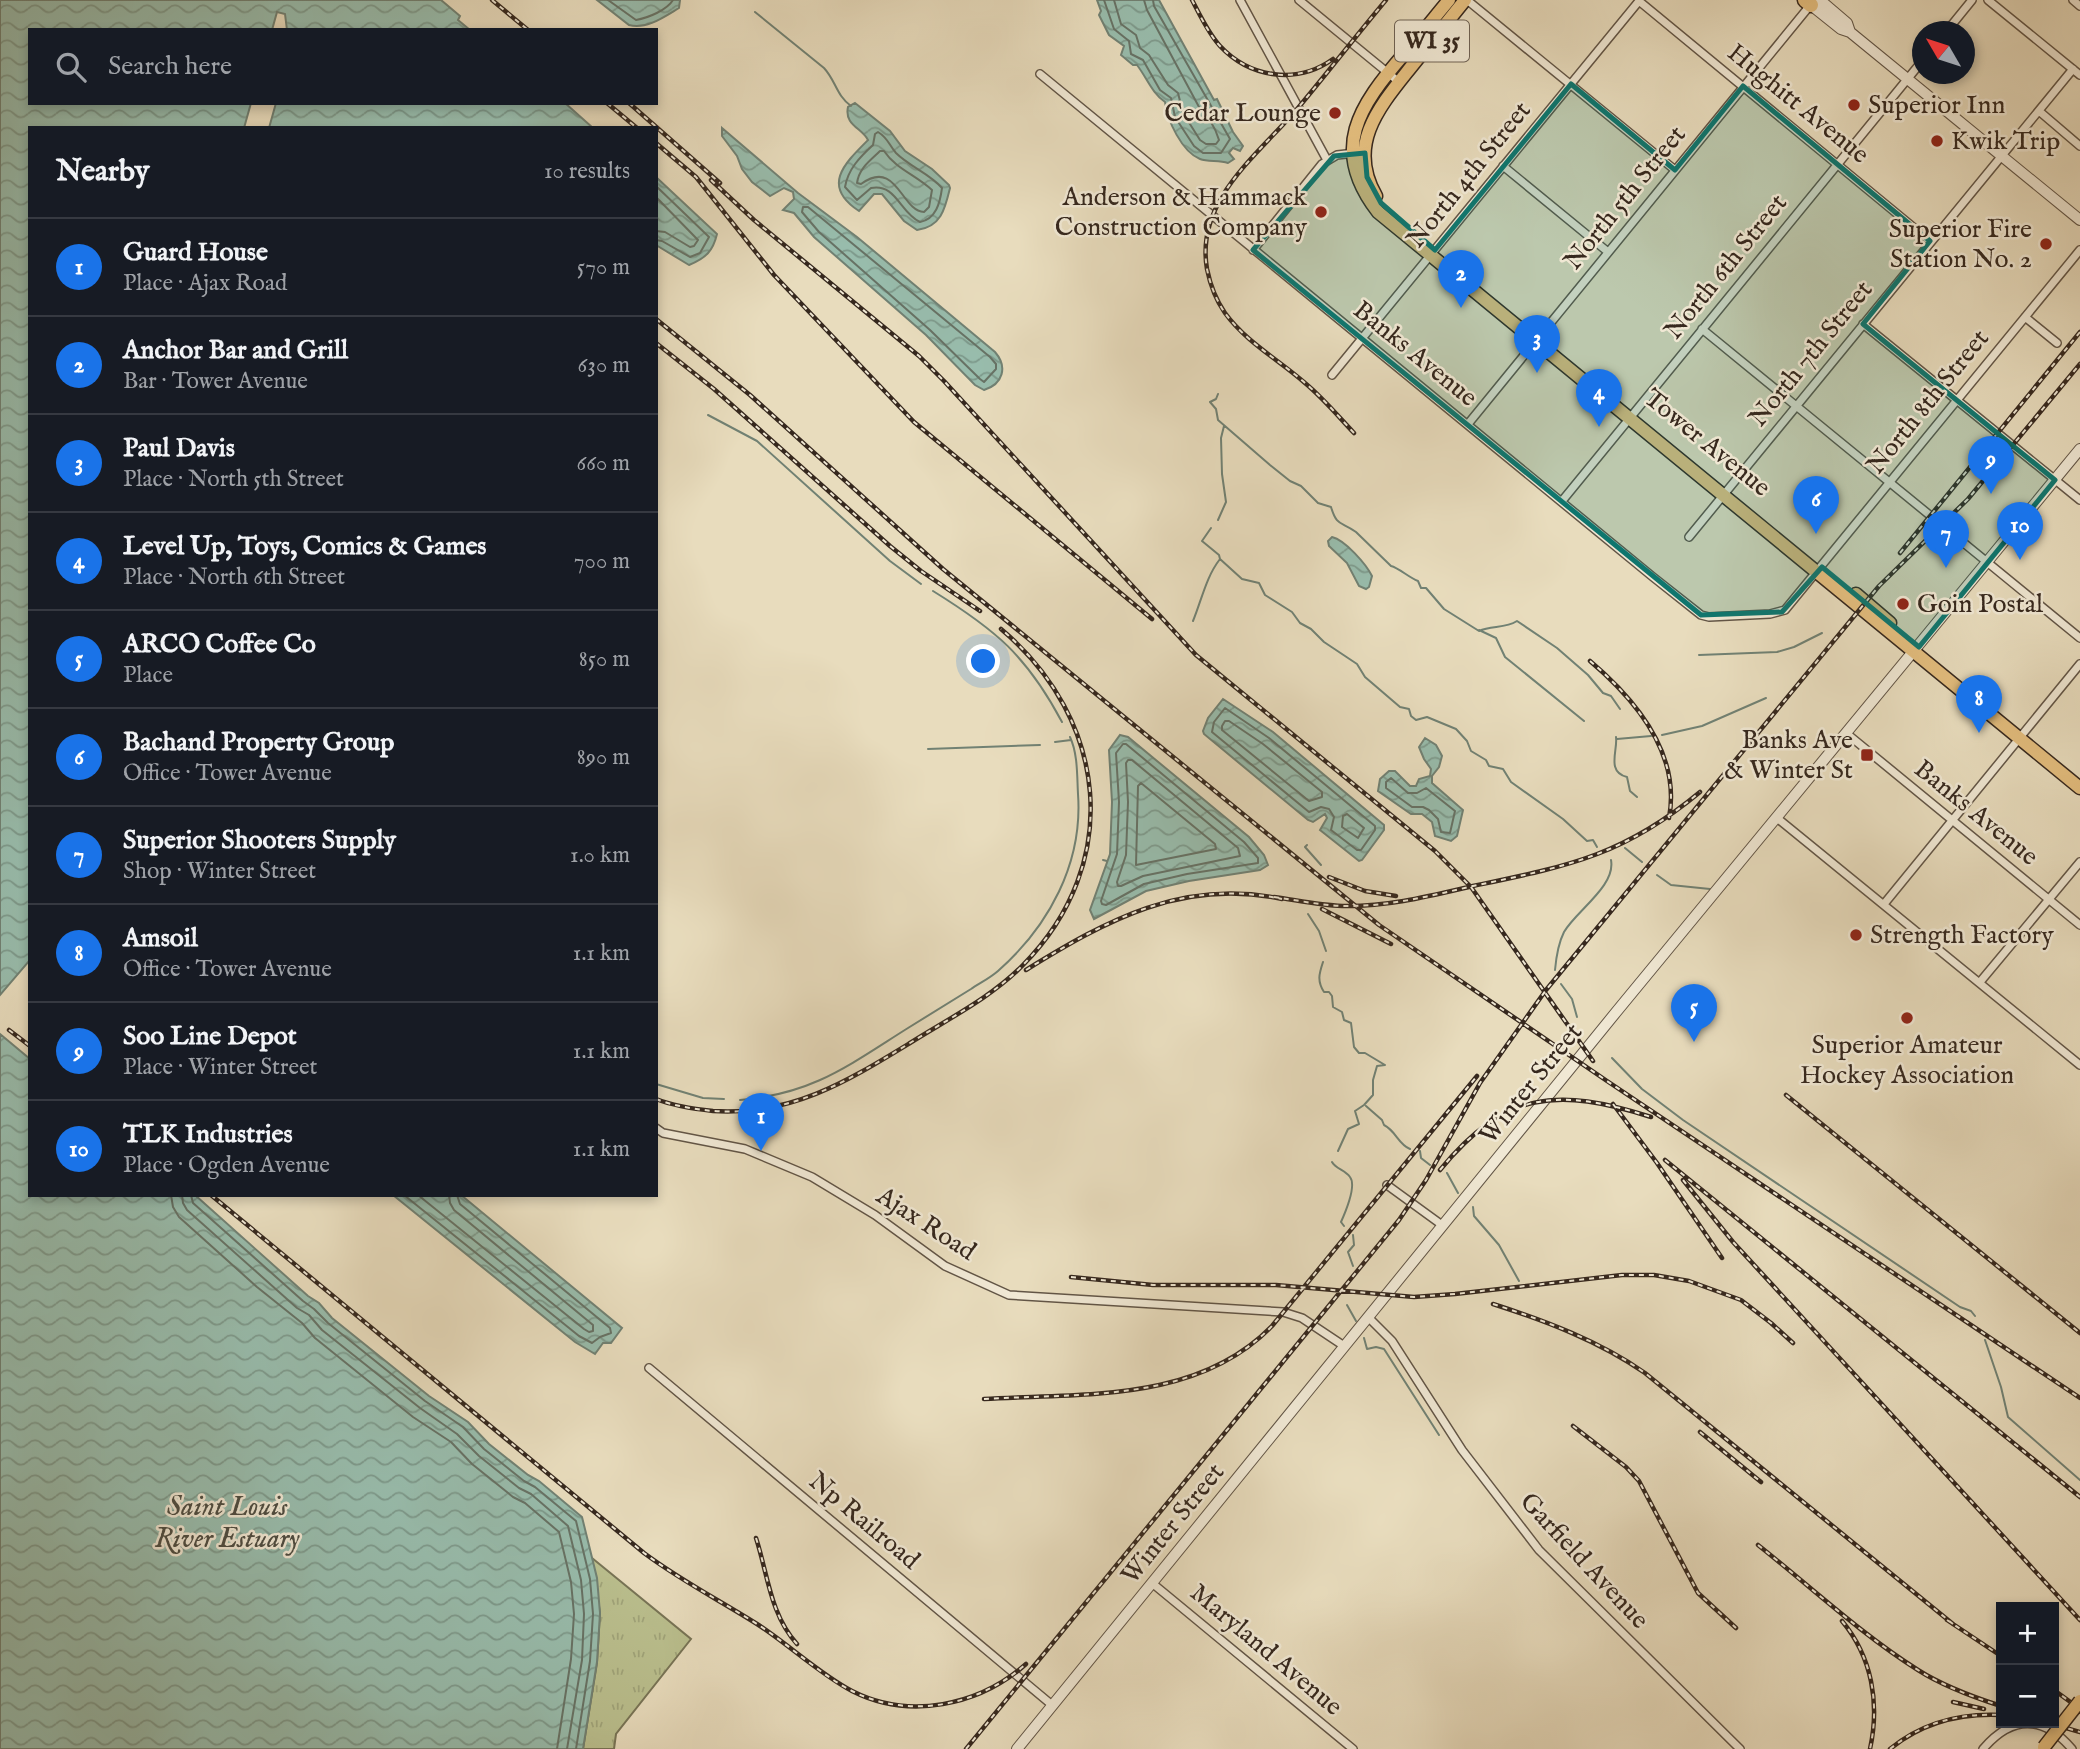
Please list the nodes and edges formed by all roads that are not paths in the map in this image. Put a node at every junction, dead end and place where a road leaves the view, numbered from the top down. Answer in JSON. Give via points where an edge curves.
{"nodes":[{"id":1,"x":1240,"y":0,"type":"edge"},
{"id":2,"x":1299,"y":0,"type":"edge"},
{"id":3,"x":1449,"y":0,"type":"edge"},
{"id":4,"x":1466,"y":0,"type":"edge"},
{"id":5,"x":1972,"y":0,"type":"edge"},
{"id":6,"x":1988,"y":0,"type":"edge"},
{"id":7,"x":2073,"y":0,"type":"edge"},
{"id":8,"x":1639,"y":1,"type":"edge"},
{"id":9,"x":1813,"y":1,"type":"edge"},
{"id":10,"x":2080,"y":6,"type":"edge"},
{"id":11,"x":1955,"y":21,"type":"edge"},
{"id":12,"x":2077,"y":72,"type":"edge"},
{"id":13,"x":1388,"y":73,"type":"junction"},
{"id":14,"x":1912,"y":73,"type":"edge"},
{"id":15,"x":1040,"y":74,"type":"dead end"},
{"id":16,"x":1907,"y":79,"type":"junction"},
{"id":17,"x":1399,"y":82,"type":"junction"},
{"id":18,"x":1571,"y":84,"type":"junction"},
{"id":19,"x":1743,"y":86,"type":"junction"},
{"id":20,"x":2039,"y":111,"type":"junction"},
{"id":21,"x":2080,"y":146,"type":"edge"},
{"id":22,"x":1359,"y":153,"type":"junction"},
{"id":23,"x":2001,"y":156,"type":"junction"},
{"id":24,"x":1326,"y":160,"type":"junction"},
{"id":25,"x":1838,"y":163,"type":"junction"},
{"id":26,"x":1503,"y":166,"type":"junction"},
{"id":27,"x":1675,"y":170,"type":"junction"},
{"id":28,"x":2080,"y":220,"type":"edge"},
{"id":29,"x":1930,"y":241,"type":"junction"},
{"id":30,"x":1253,"y":250,"type":"junction"},
{"id":31,"x":2080,"y":250,"type":"edge"},
{"id":32,"x":1608,"y":252,"type":"junction"},
{"id":33,"x":1432,"y":253,"type":"junction"},
{"id":34,"x":2025,"y":317,"type":"junction"},
{"id":35,"x":1863,"y":324,"type":"junction"},
{"id":36,"x":1702,"y":330,"type":"junction"},
{"id":37,"x":1362,"y":338,"type":"junction"},
{"id":38,"x":1537,"y":339,"type":"junction"},
{"id":39,"x":2057,"y":344,"type":"dead end"},
{"id":40,"x":1332,"y":375,"type":"dead end"},
{"id":41,"x":1958,"y":399,"type":"junction"},
{"id":42,"x":1796,"y":406,"type":"junction"},
{"id":43,"x":1632,"y":416,"type":"junction"},
{"id":44,"x":1468,"y":424,"type":"junction"},
{"id":45,"x":2080,"y":449,"type":"edge"},
{"id":46,"x":2055,"y":480,"type":"junction"},
{"id":47,"x":1890,"y":482,"type":"junction"},
{"id":48,"x":1725,"y":492,"type":"junction"},
{"id":49,"x":2080,"y":500,"type":"edge"},
{"id":50,"x":1562,"y":501,"type":"junction"},
{"id":51,"x":1689,"y":537,"type":"dead end"},
{"id":52,"x":1987,"y":562,"type":"junction"},
{"id":53,"x":1819,"y":570,"type":"junction"},
{"id":54,"x":1782,"y":612,"type":"joint"},
{"id":55,"x":2080,"y":638,"type":"edge"},
{"id":56,"x":1916,"y":650,"type":"junction"},
{"id":57,"x":2080,"y":664,"type":"edge"},
{"id":58,"x":1846,"y":733,"type":"junction"},
{"id":59,"x":2022,"y":735,"type":"junction"},
{"id":60,"x":2080,"y":778,"type":"edge"},
{"id":61,"x":2080,"y":788,"type":"edge"},
{"id":62,"x":1777,"y":818,"type":"junction"},
{"id":63,"x":1952,"y":821,"type":"junction"},
{"id":64,"x":2080,"y":862,"type":"edge"},
{"id":65,"x":2049,"y":900,"type":"junction"},
{"id":66,"x":1884,"y":904,"type":"junction"},
{"id":67,"x":2080,"y":925,"type":"edge"},
{"id":68,"x":1980,"y":982,"type":"junction"},
{"id":69,"x":2080,"y":1052,"type":"edge"},
{"id":70,"x":2077,"y":1062,"type":"edge"},
{"id":71,"x":658,"y":1129,"type":"edge"},
{"id":72,"x":1387,"y":1185,"type":"dead end"},
{"id":73,"x":1443,"y":1225,"type":"junction"},
{"id":74,"x":1368,"y":1317,"type":"junction"},
{"id":75,"x":1344,"y":1346,"type":"junction"},
{"id":76,"x":649,"y":1368,"type":"dead end"},
{"id":77,"x":1152,"y":1583,"type":"junction"},
{"id":78,"x":2080,"y":1701,"type":"edge"},
{"id":79,"x":1052,"y":1705,"type":"junction"},
{"id":80,"x":2044,"y":1748,"type":"edge"},
{"id":81,"x":1017,"y":1749,"type":"edge"},
{"id":82,"x":1353,"y":1749,"type":"edge"},
{"id":83,"x":1740,"y":1749,"type":"edge"},
{"id":84,"x":1983,"y":1749,"type":"edge"},
{"id":85,"x":2072,"y":1749,"type":"edge"}],
"edges":[{"from":1,"to":24,"type":"street"},
{"from":2,"to":13,"type":"street"},
{"from":3,"to":13,"type":"main road","number":"WI 35"},
{"from":4,"to":17,"type":"main road","number":"WI 35"},
{"from":4,"to":18,"type":"street"},
{"from":5,"to":11,"type":"street"},
{"from":6,"to":12,"type":"street"},
{"from":7,"to":10,"type":"street"},
{"from":8,"to":18,"type":"street","name":"North 4th Street"},
{"from":8,"to":19,"type":"street","name":"Hughitt Avenue"},
{"from":9,"to":16,"type":"street","via":[[1842,30]]},
{"from":9,"to":19,"type":"street","name":"North 5th Street"},
{"from":12,"to":20,"type":"street","name":"North 7th Street"},
{"from":13,"to":17,"type":"street"},
{"from":13,"to":22,"type":"main road","number":"WI 35","via":[[1361,110],[1356,129]]},
{"from":14,"to":16,"type":"street","name":"North 6th Street"},
{"from":15,"to":30,"type":"street","name":"Banks Avenue"},
{"from":16,"to":23,"type":"street"},
{"from":16,"to":25,"type":"street","name":"North 6th Street"},
{"from":17,"to":22,"type":"main road","number":"WI 35","via":[[1375,113]]},
{"from":18,"to":26,"type":"street","name":"North 4th Street"},
{"from":18,"to":27,"type":"street"},
{"from":19,"to":25,"type":"street","name":"Hughitt Avenue"},
{"from":19,"to":27,"type":"street","name":"North 5th Street"},
{"from":20,"to":21,"type":"street"},
{"from":20,"to":23,"type":"street","name":"North 7th Street"},
{"from":22,"to":24,"type":"street"},
{"from":22,"to":33,"type":"main road","name":"Tower Avenue","number":"WI 35","via":[[1360,182],[1372,205]]},
{"from":23,"to":28,"type":"street"},
{"from":23,"to":29,"type":"street","name":"North 7th Street"},
{"from":24,"to":30,"type":"street"},
{"from":25,"to":29,"type":"street","name":"Hughitt Avenue"},
{"from":25,"to":36,"type":"street","name":"North 6th Street"},
{"from":26,"to":32,"type":"street"},
{"from":26,"to":33,"type":"street","name":"North 4th Street"},
{"from":27,"to":32,"type":"street","name":"North 5th Street"},
{"from":29,"to":35,"type":"street","name":"North 7th Street"},
{"from":30,"to":37,"type":"street","name":"Banks Avenue"},
{"from":31,"to":34,"type":"street","name":"North 8th Street"},
{"from":32,"to":38,"type":"street","name":"North 5th Street"},
{"from":33,"to":37,"type":"street","name":"North 4th Street"},
{"from":33,"to":38,"type":"main road","name":"Tower Avenue","number":"WI 35"},
{"from":34,"to":39,"type":"street"},
{"from":34,"to":41,"type":"street","name":"North 8th Street"},
{"from":35,"to":41,"type":"street"},
{"from":35,"to":42,"type":"street","name":"North 7th Street"},
{"from":36,"to":42,"type":"street"},
{"from":36,"to":43,"type":"street","name":"North 6th Street"},
{"from":37,"to":40,"type":"street","name":"North 4th Street"},
{"from":37,"to":44,"type":"street","name":"Banks Avenue"},
{"from":38,"to":43,"type":"main road","name":"Tower Avenue","number":"WI 35"},
{"from":38,"to":44,"type":"street","name":"North 5th Street"},
{"from":41,"to":46,"type":"street"},
{"from":41,"to":47,"type":"street","name":"North 8th Street"},
{"from":42,"to":47,"type":"street"},
{"from":42,"to":48,"type":"street","name":"North 7th Street"},
{"from":43,"to":48,"type":"main road","name":"Tower Avenue","number":"WI 35"},
{"from":43,"to":50,"type":"street","name":"North 6th Street"},
{"from":44,"to":50,"type":"street","name":"Banks Avenue"},
{"from":45,"to":46,"type":"street","name":"Winter Street"},
{"from":46,"to":49,"type":"street"},
{"from":46,"to":52,"type":"street","name":"Winter Street"},
{"from":47,"to":52,"type":"street"},
{"from":47,"to":53,"type":"street","name":"North 8th Street"},
{"from":48,"to":51,"type":"street","name":"North 7th Street"},
{"from":48,"to":53,"type":"main road","name":"Tower Avenue","number":"WI 35"},
{"from":50,"to":54,"type":"street","name":"Banks Avenue","via":[[1701,615]]},
{"from":52,"to":55,"type":"street"},
{"from":52,"to":56,"type":"street","name":"Winter Street"},
{"from":53,"to":54,"type":"street","name":"North 8th Street"},
{"from":53,"to":56,"type":"main road","name":"Tower Avenue","number":"WI 35"},
{"from":56,"to":58,"type":"street","name":"Winter Street"},
{"from":56,"to":59,"type":"main road","name":"Tower Avenue","number":"WI 35"},
{"from":57,"to":59,"type":"street"},
{"from":58,"to":62,"type":"street","name":"Winter Street"},
{"from":58,"to":63,"type":"street","name":"Banks Avenue"},
{"from":59,"to":60,"type":"main road","name":"Tower Avenue","number":"WI 35"},
{"from":59,"to":61,"type":"main road","name":"Tower Avenue","number":"WI 35"},
{"from":59,"to":63,"type":"street"},
{"from":62,"to":66,"type":"street"},
{"from":62,"to":73,"type":"street","name":"Winter Street"},
{"from":63,"to":65,"type":"street","name":"Banks Avenue"},
{"from":63,"to":66,"type":"street"},
{"from":64,"to":65,"type":"street"},
{"from":65,"to":67,"type":"street","name":"Banks Avenue"},
{"from":65,"to":68,"type":"street"},
{"from":66,"to":68,"type":"street"},
{"from":68,"to":70,"type":"street"},
{"from":69,"to":70,"type":"street"},
{"from":71,"to":75,"type":"street","name":"Ajax Road","via":[[745,1149],[813,1177],[944,1266],[1009,1296],[1283,1312],[1302,1318]]},
{"from":72,"to":73,"type":"street"},
{"from":73,"to":74,"type":"street","name":"Winter Street"},
{"from":74,"to":75,"type":"street","name":"Winter Street"},
{"from":74,"to":83,"type":"street","name":"Garfield Avenue","via":[[1392,1341],[1462,1450],[1543,1555]]},
{"from":75,"to":77,"type":"street","name":"Winter Street"},
{"from":76,"to":79,"type":"street","name":"Np Railroad"},
{"from":77,"to":79,"type":"street","name":"Winter Street","via":[[1133,1599]]},
{"from":77,"to":82,"type":"street","name":"Maryland Avenue"},
{"from":78,"to":80,"type":"main road","bridge":true},
{"from":79,"to":81,"type":"street","name":"Winter Street"},
{"from":84,"to":85,"type":"street","via":[[2005,1729],[2029,1723],[2046,1728]]}]}
